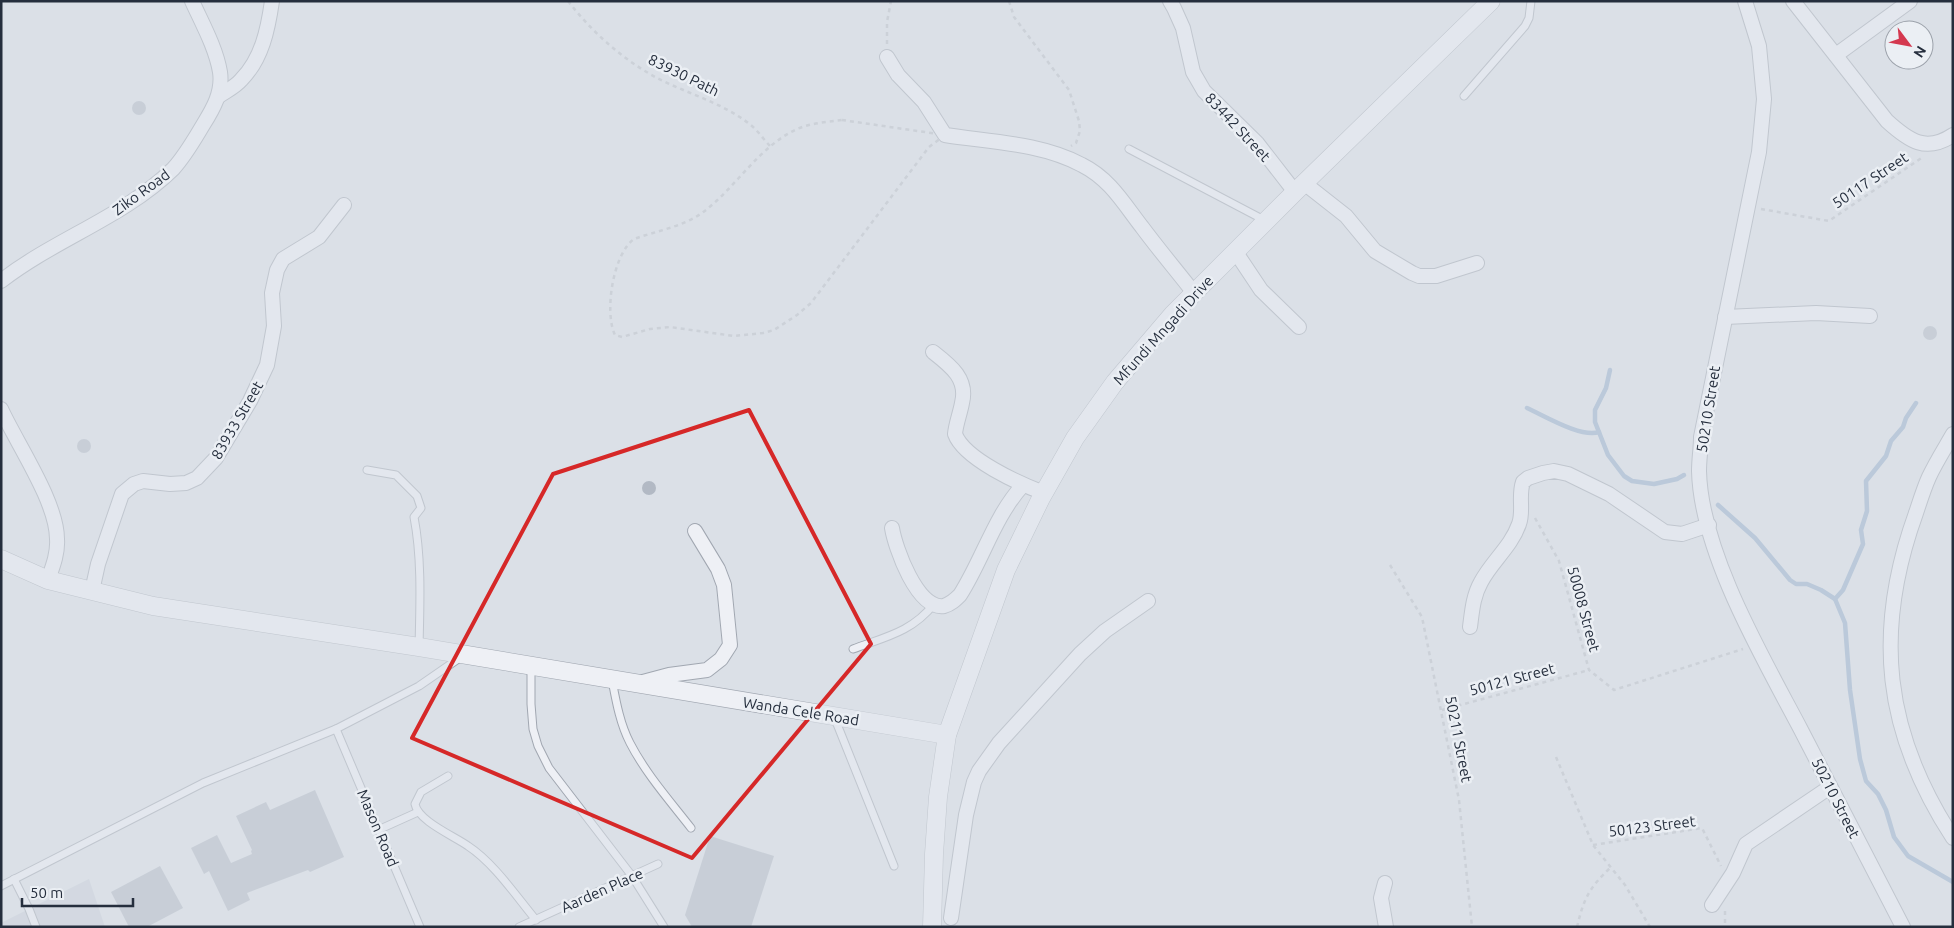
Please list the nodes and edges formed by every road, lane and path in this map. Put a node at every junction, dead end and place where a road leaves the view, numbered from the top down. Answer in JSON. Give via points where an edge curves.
{"nodes":[{"id":1,"x":192,"y":1,"type":"edge"},
{"id":2,"x":272,"y":1,"type":"edge"},
{"id":3,"x":568,"y":1,"type":"edge"},
{"id":4,"x":891,"y":1,"type":"edge"},
{"id":5,"x":1009,"y":1,"type":"edge"},
{"id":6,"x":1170,"y":1,"type":"edge"},
{"id":7,"x":1491,"y":1,"type":"edge"},
{"id":8,"x":1531,"y":1,"type":"edge"},
{"id":9,"x":1745,"y":1,"type":"edge"},
{"id":10,"x":1793,"y":1,"type":"edge"},
{"id":11,"x":1910,"y":1,"type":"edge"},
{"id":12,"x":1836,"y":55,"type":"junction"},
{"id":13,"x":887,"y":56,"type":"joint"},
{"id":14,"x":219,"y":96,"type":"junction"},
{"id":15,"x":1464,"y":96,"type":"dead end"},
{"id":16,"x":945,"y":135,"type":"junction"},
{"id":17,"x":1947,"y":138,"type":"edge"},
{"id":18,"x":770,"y":146,"type":"junction"},
{"id":19,"x":1130,"y":149,"type":"dead end"},
{"id":20,"x":1063,"y":156,"type":"junction"},
{"id":21,"x":1300,"y":188,"type":"junction"},
{"id":22,"x":344,"y":205,"type":"dead end"},
{"id":23,"x":1748,"y":207,"type":"junction"},
{"id":24,"x":1266,"y":221,"type":"junction"},
{"id":25,"x":1235,"y":251,"type":"junction"},
{"id":26,"x":1477,"y":264,"type":"dead end"},
{"id":27,"x":1,"y":281,"type":"edge"},
{"id":28,"x":1194,"y":293,"type":"junction"},
{"id":29,"x":1870,"y":316,"type":"dead end"},
{"id":30,"x":1724,"y":317,"type":"junction"},
{"id":31,"x":1299,"y":327,"type":"dead end"},
{"id":32,"x":933,"y":352,"type":"dead end"},
{"id":33,"x":1,"y":409,"type":"edge"},
{"id":34,"x":1953,"y":434,"type":"edge"},
{"id":35,"x":367,"y":470,"type":"dead end"},
{"id":36,"x":1024,"y":485,"type":"junction"},
{"id":37,"x":1044,"y":493,"type":"junction"},
{"id":38,"x":1535,"y":518,"type":"dead end"},
{"id":39,"x":1709,"y":525,"type":"junction"},
{"id":40,"x":892,"y":528,"type":"dead end"},
{"id":41,"x":695,"y":530,"type":"dead end"},
{"id":42,"x":1,"y":559,"type":"edge"},
{"id":43,"x":1390,"y":565,"type":"dead end"},
{"id":44,"x":48,"y":580,"type":"junction"},
{"id":45,"x":92,"y":591,"type":"junction"},
{"id":46,"x":1148,"y":601,"type":"dead end"},
{"id":47,"x":934,"y":604,"type":"junction"},
{"id":48,"x":1470,"y":627,"type":"dead end"},
{"id":49,"x":1756,"y":644,"type":"junction"},
{"id":50,"x":419,"y":647,"type":"junction"},
{"id":51,"x":853,"y":649,"type":"dead end"},
{"id":52,"x":464,"y":655,"type":"junction"},
{"id":53,"x":531,"y":666,"type":"junction"},
{"id":54,"x":1589,"y":670,"type":"junction"},
{"id":55,"x":612,"y":680,"type":"junction"},
{"id":56,"x":636,"y":684,"type":"junction"},
{"id":57,"x":1442,"y":710,"type":"junction"},
{"id":58,"x":834,"y":716,"type":"junction"},
{"id":59,"x":336,"y":729,"type":"junction"},
{"id":60,"x":948,"y":736,"type":"junction"},
{"id":61,"x":1556,"y":756,"type":"dead end"},
{"id":62,"x":448,"y":776,"type":"dead end"},
{"id":63,"x":1830,"y":787,"type":"junction"},
{"id":64,"x":418,"y":812,"type":"junction"},
{"id":65,"x":691,"y":828,"type":"dead end"},
{"id":66,"x":378,"y":830,"type":"junction"},
{"id":67,"x":1953,"y":838,"type":"edge"},
{"id":68,"x":1593,"y":845,"type":"junction"},
{"id":69,"x":658,"y":864,"type":"dead end"},
{"id":70,"x":894,"y":866,"type":"dead end"},
{"id":71,"x":1611,"y":867,"type":"junction"},
{"id":72,"x":632,"y":876,"type":"junction"},
{"id":73,"x":14,"y":879,"type":"junction"},
{"id":74,"x":1385,"y":883,"type":"dead end"},
{"id":75,"x":1,"y":886,"type":"edge"},
{"id":76,"x":1724,"y":886,"type":"junction"},
{"id":77,"x":1712,"y":904,"type":"dead end"},
{"id":78,"x":536,"y":920,"type":"junction"},
{"id":79,"x":932,"y":920,"type":"edge"},
{"id":80,"x":957,"y":923,"type":"edge"},
{"id":81,"x":36,"y":927,"type":"edge"},
{"id":82,"x":420,"y":927,"type":"edge"},
{"id":83,"x":519,"y":927,"type":"edge"},
{"id":84,"x":664,"y":927,"type":"edge"},
{"id":85,"x":1386,"y":927,"type":"edge"},
{"id":86,"x":1472,"y":927,"type":"edge"},
{"id":87,"x":1577,"y":927,"type":"edge"},
{"id":88,"x":1650,"y":927,"type":"edge"},
{"id":89,"x":1725,"y":927,"type":"edge"},
{"id":90,"x":1903,"y":927,"type":"edge"}],
"edges":[{"from":1,"to":14,"type":"street","name":"Ziko Road","via":[[220,72]]},
{"from":2,"to":14,"type":"street","via":[[262,47],[254,63],[241,81]]},
{"from":3,"to":18,"type":"path","name":"83930 Path","via":[[603,40],[640,67],[657,78],[717,104],[752,126]]},
{"from":4,"to":13,"type":"path"},
{"from":5,"to":20,"type":"path","via":[[1014,17],[1069,90],[1080,131],[1076,142]]},
{"from":6,"to":21,"type":"street","name":"83442 Street","via":[[1183,28],[1193,72],[1204,91]]},
{"from":7,"to":21,"type":"street","name":"Mfundi Mngadi Drive"},
{"from":8,"to":15,"type":"lane","via":[[1524,26]]},
{"from":9,"to":23,"type":"street","name":"50210 Street","via":[[1759,46],[1764,99],[1759,152]]},
{"from":10,"to":12,"type":"street"},
{"from":11,"to":12,"type":"street"},
{"from":12,"to":17,"type":"street","via":[[1887,121],[1902,135],[1919,144]]},
{"from":13,"to":16,"type":"street","via":[[898,75],[924,102]]},
{"from":14,"to":27,"type":"street","name":"Ziko Road","via":[[192,144],[174,168],[138,197],[22,264]]},
{"from":16,"to":18,"type":"path","via":[[842,120],[819,122],[797,129]]},
{"from":16,"to":18,"type":"path","via":[[929,147],[811,303],[774,330],[734,336],[670,327],[622,337],[615,335],[610,298],[619,262],[628,244],[702,213]]},
{"from":16,"to":20,"type":"street","via":[[1009,143]]},
{"from":17,"to":23,"type":"path","name":"50117 Street","via":[[1828,221]]},
{"from":19,"to":24,"type":"lane"},
{"from":20,"to":28,"type":"street","via":[[1101,176],[1120,195]]},
{"from":21,"to":24,"type":"street","name":"Mfundi Mngadi Drive"},
{"from":21,"to":26,"type":"street","name":"83442 Street","via":[[1346,216],[1375,251],[1412,273],[1436,276]]},
{"from":22,"to":45,"type":"street","name":"83933 Street","via":[[319,237],[283,259],[274,279],[274,326],[267,365],[250,402],[216,458],[197,478],[170,484],[143,481],[122,494]]},
{"from":23,"to":30,"type":"street","name":"50210 Street"},
{"from":24,"to":25,"type":"street","name":"Mfundi Mngadi Drive"},
{"from":25,"to":28,"type":"street","name":"Mfundi Mngadi Drive"},
{"from":25,"to":31,"type":"street","via":[[1261,290]]},
{"from":28,"to":37,"type":"street","name":"Mfundi Mngadi Drive","via":[[1115,382],[1075,438]]},
{"from":29,"to":30,"type":"street","via":[[1816,313]]},
{"from":30,"to":39,"type":"street","name":"50210 Street","via":[[1701,437],[1699,472]]},
{"from":32,"to":36,"type":"street","via":[[952,367],[963,386],[956,424],[957,441],[968,452]]},
{"from":33,"to":44,"type":"street","via":[[55,518],[56,559]]},
{"from":34,"to":67,"type":"street","via":[[1929,477],[1907,538],[1895,584],[1890,629],[1890,665],[1906,743],[1933,808]]},
{"from":35,"to":50,"type":"lane","via":[[396,475],[417,496],[421,508],[414,517],[418,547]]},
{"from":36,"to":37,"type":"street"},
{"from":36,"to":47,"type":"street","via":[[996,524],[960,595],[944,606]]},
{"from":37,"to":60,"type":"street","name":"Mfundi Mngadi Drive","via":[[1006,570]]},
{"from":38,"to":54,"type":"path","name":"50008 Street","via":[[1559,560]]},
{"from":39,"to":48,"type":"street","via":[[1682,534],[1665,532],[1609,494],[1580,479],[1554,471],[1534,475],[1522,482],[1521,516],[1516,531],[1475,595]]},
{"from":39,"to":49,"type":"street","name":"50210 Street","via":[[1732,592]]},
{"from":40,"to":47,"type":"street","via":[[910,578],[922,595]]},
{"from":41,"to":56,"type":"street","via":[[724,585],[730,645],[721,660],[707,670]]},
{"from":42,"to":44,"type":"street","name":"Wanda Cele Road"},
{"from":43,"to":57,"type":"path","name":"50211 Street","via":[[1422,617]]},
{"from":44,"to":45,"type":"street","name":"Wanda Cele Road"},
{"from":45,"to":50,"type":"street","name":"Wanda Cele Road","via":[[153,606]]},
{"from":46,"to":80,"type":"street","via":[[1105,631],[1080,654],[999,743],[979,771],[966,814]]},
{"from":47,"to":51,"type":"lane","via":[[924,616],[905,629]]},
{"from":49,"to":54,"type":"path","name":"50008 Street","via":[[1614,690]]},
{"from":49,"to":63,"type":"street","name":"50210 Street"},
{"from":50,"to":52,"type":"street","name":"Wanda Cele Road"},
{"from":52,"to":53,"type":"street","name":"Wanda Cele Road"},
{"from":52,"to":59,"type":"lane","via":[[418,686]]},
{"from":53,"to":55,"type":"street","name":"Wanda Cele Road"},
{"from":53,"to":72,"type":"lane","via":[[530,704],[538,746],[549,768]]},
{"from":54,"to":57,"type":"path","name":"50121 Street"},
{"from":55,"to":56,"type":"street","name":"Wanda Cele Road"},
{"from":55,"to":65,"type":"lane","via":[[620,720],[630,743]]},
{"from":56,"to":58,"type":"street","name":"Wanda Cele Road"},
{"from":57,"to":86,"type":"path","name":"50211 Street","via":[[1459,800]]},
{"from":58,"to":60,"type":"street","name":"Wanda Cele Road"},
{"from":58,"to":70,"type":"lane"},
{"from":59,"to":66,"type":"lane","name":"Mason Road"},
{"from":59,"to":73,"type":"lane","via":[[203,783]]},
{"from":60,"to":79,"type":"street","via":[[938,797]]},
{"from":61,"to":68,"type":"path"},
{"from":62,"to":64,"type":"lane","via":[[421,792],[415,804]]},
{"from":63,"to":76,"type":"street","via":[[1746,844]]},
{"from":63,"to":90,"type":"street","name":"50210 Street"},
{"from":64,"to":66,"type":"lane"},
{"from":64,"to":78,"type":"lane","via":[[475,851]]},
{"from":66,"to":82,"type":"lane","name":"Mason Road"},
{"from":68,"to":71,"type":"path"},
{"from":68,"to":76,"type":"path","name":"50123 Street","via":[[1702,828],[1724,872]]},
{"from":69,"to":72,"type":"lane","name":"Aarden Place"},
{"from":71,"to":87,"type":"path","via":[[1583,901]]},
{"from":71,"to":88,"type":"path"},
{"from":72,"to":78,"type":"lane","name":"Aarden Place"},
{"from":72,"to":84,"type":"lane"},
{"from":73,"to":75,"type":"lane"},
{"from":73,"to":81,"type":"lane"},
{"from":74,"to":85,"type":"street","via":[[1381,898]]},
{"from":76,"to":77,"type":"street"},
{"from":76,"to":89,"type":"path","name":"50123 Street"},
{"from":78,"to":83,"type":"lane","name":"Aarden Place"},
{"from":79,"to":80,"type":"street"}]}
